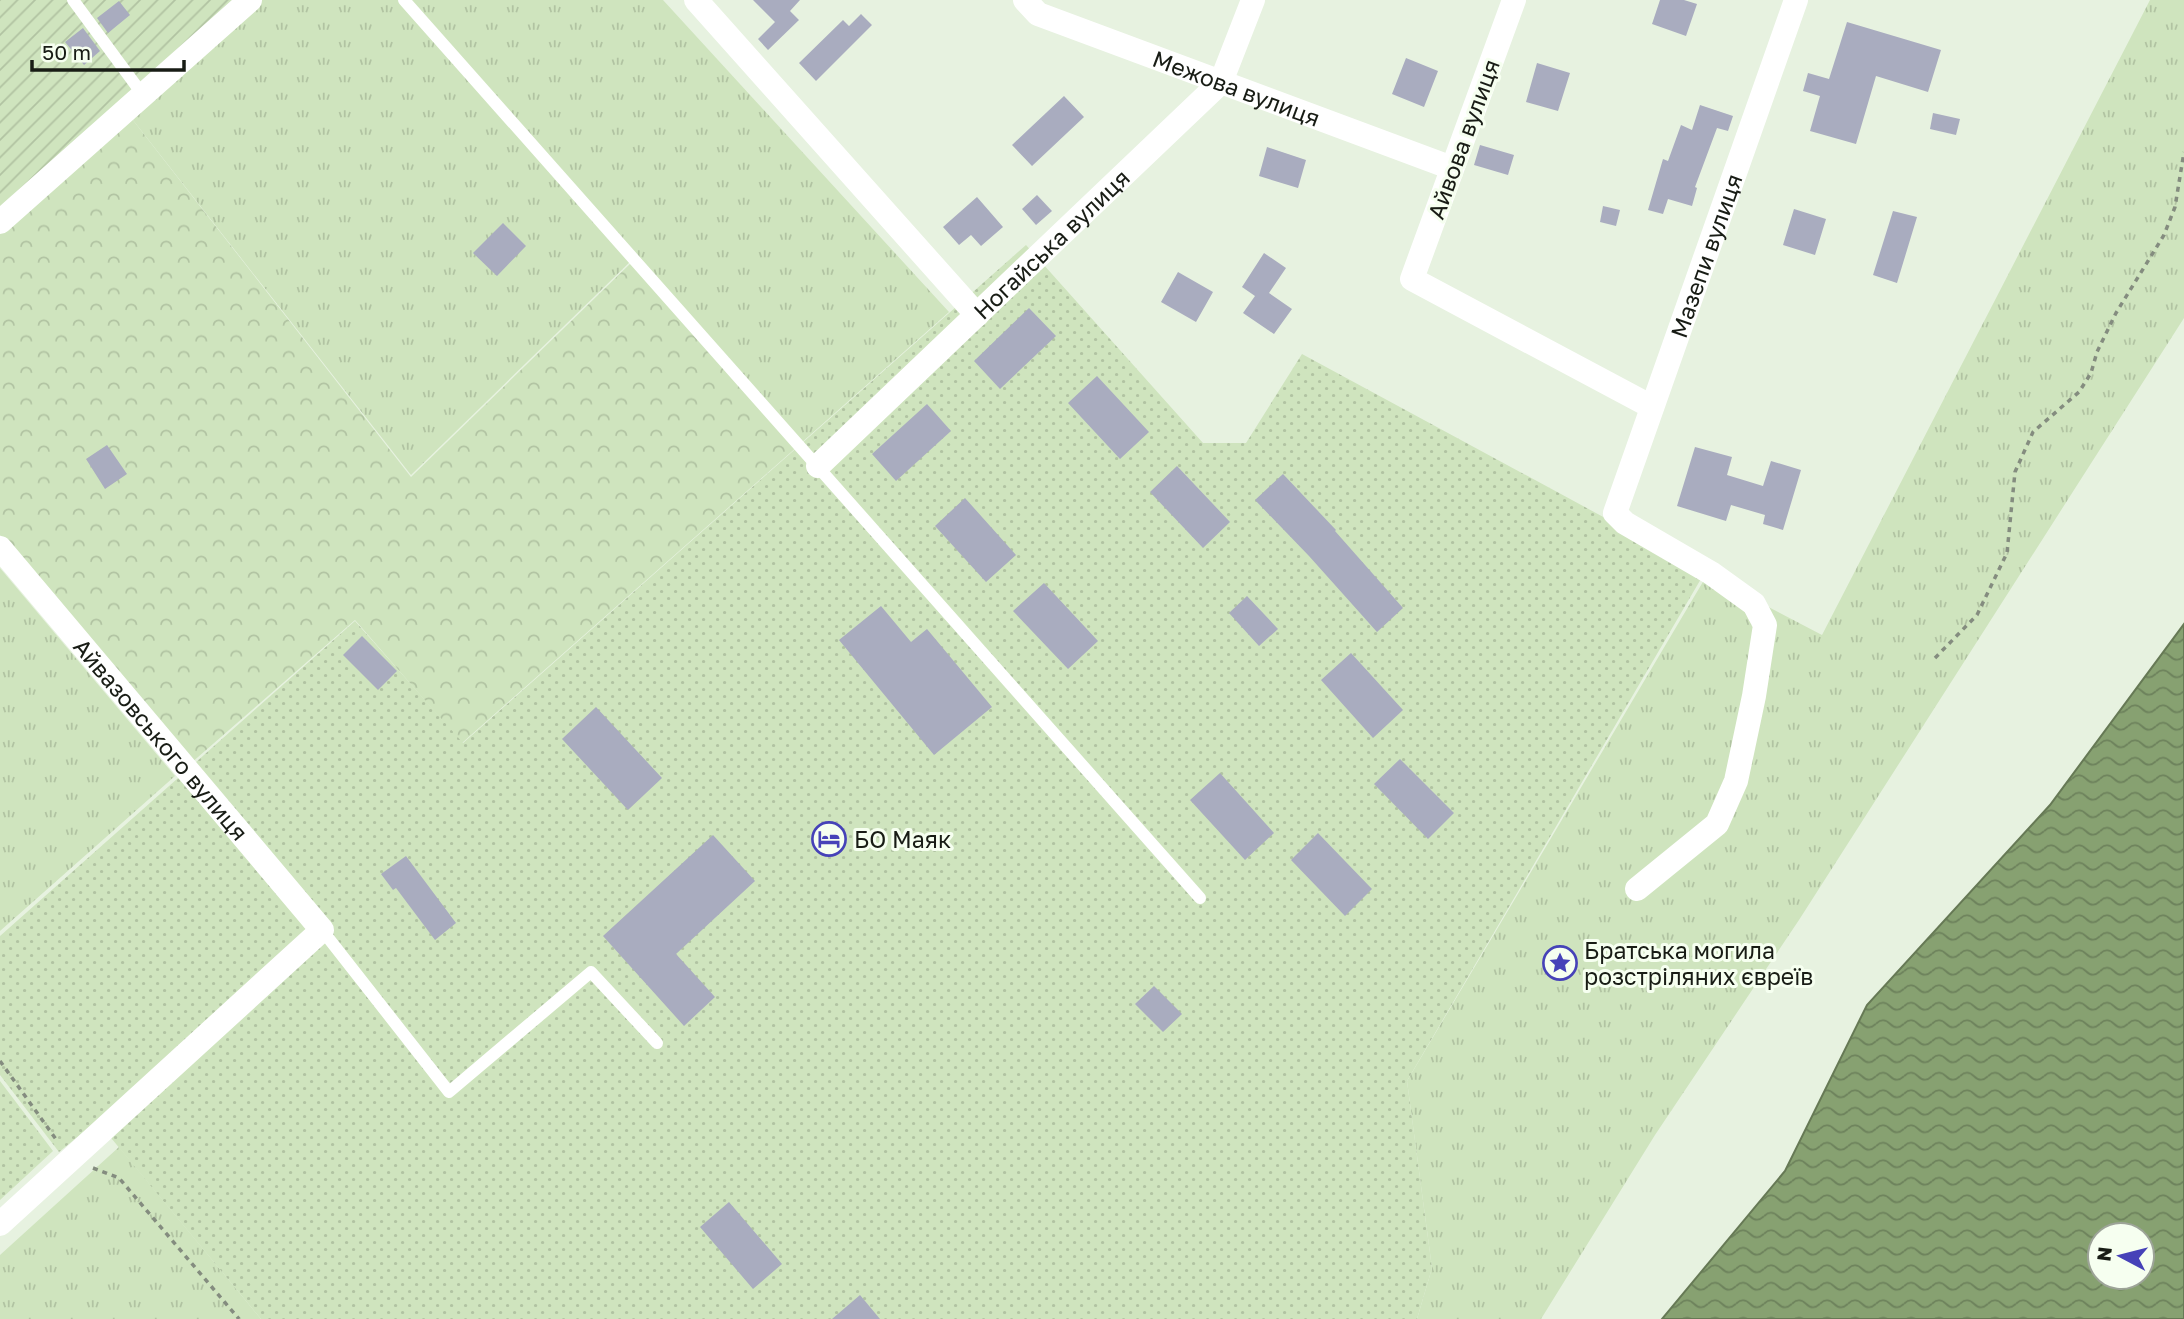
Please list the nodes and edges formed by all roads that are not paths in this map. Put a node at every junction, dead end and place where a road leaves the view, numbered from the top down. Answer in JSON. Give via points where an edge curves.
{"nodes":[{"id":1,"x":74,"y":0,"type":"edge"},
{"id":2,"x":250,"y":0,"type":"edge"},
{"id":3,"x":404,"y":0,"type":"edge"},
{"id":4,"x":696,"y":0,"type":"edge"},
{"id":5,"x":1025,"y":0,"type":"edge"},
{"id":6,"x":1253,"y":0,"type":"edge"},
{"id":7,"x":1514,"y":0,"type":"edge"},
{"id":8,"x":1797,"y":0,"type":"edge"},
{"id":9,"x":1221,"y":82,"type":"junction"},
{"id":10,"x":143,"y":95,"type":"junction"},
{"id":11,"x":1452,"y":168,"type":"junction"},
{"id":12,"x":2,"y":215,"type":"edge"},
{"id":13,"x":977,"y":315,"type":"junction"},
{"id":14,"x":1652,"y":407,"type":"junction"},
{"id":15,"x":818,"y":466,"type":"junction"},
{"id":16,"x":0,"y":548,"type":"edge"},
{"id":17,"x":1637,"y":889,"type":"dead end"},
{"id":18,"x":1200,"y":898,"type":"dead end"},
{"id":19,"x":322,"y":930,"type":"junction"},
{"id":20,"x":657,"y":1043,"type":"dead end"},
{"id":21,"x":0,"y":1224,"type":"edge"}],
"edges":[{"from":1,"to":10,"type":"lane"},
{"from":2,"to":10,"type":"street"},
{"from":3,"to":15,"type":"lane"},
{"from":4,"to":13,"type":"street"},
{"from":5,"to":9,"type":"street","name":"Межова вулиця","via":[[1038,14]]},
{"from":6,"to":9,"type":"street","name":"Ногайська вулиця"},
{"from":7,"to":11,"type":"street","name":"Айвова вулиця"},
{"from":8,"to":14,"type":"street","name":"Мазепи вулиця"},
{"from":9,"to":11,"type":"street","name":"Межова вулиця"},
{"from":9,"to":13,"type":"street","name":"Ногайська вулиця"},
{"from":10,"to":12,"type":"street"},
{"from":11,"to":14,"type":"street","name":"Айвова вулиця","via":[[1412,279]]},
{"from":13,"to":15,"type":"street","name":"Ногайська вулиця"},
{"from":14,"to":17,"type":"street","name":"Мазепи вулиця","via":[[1615,513],[1754,604],[1765,625],[1736,781],[1717,824]]},
{"from":15,"to":18,"type":"lane"},
{"from":16,"to":19,"type":"street","name":"Айвазовського вулиця"},
{"from":19,"to":20,"type":"lane","via":[[449,1092],[591,972]]},
{"from":19,"to":21,"type":"street"}]}
